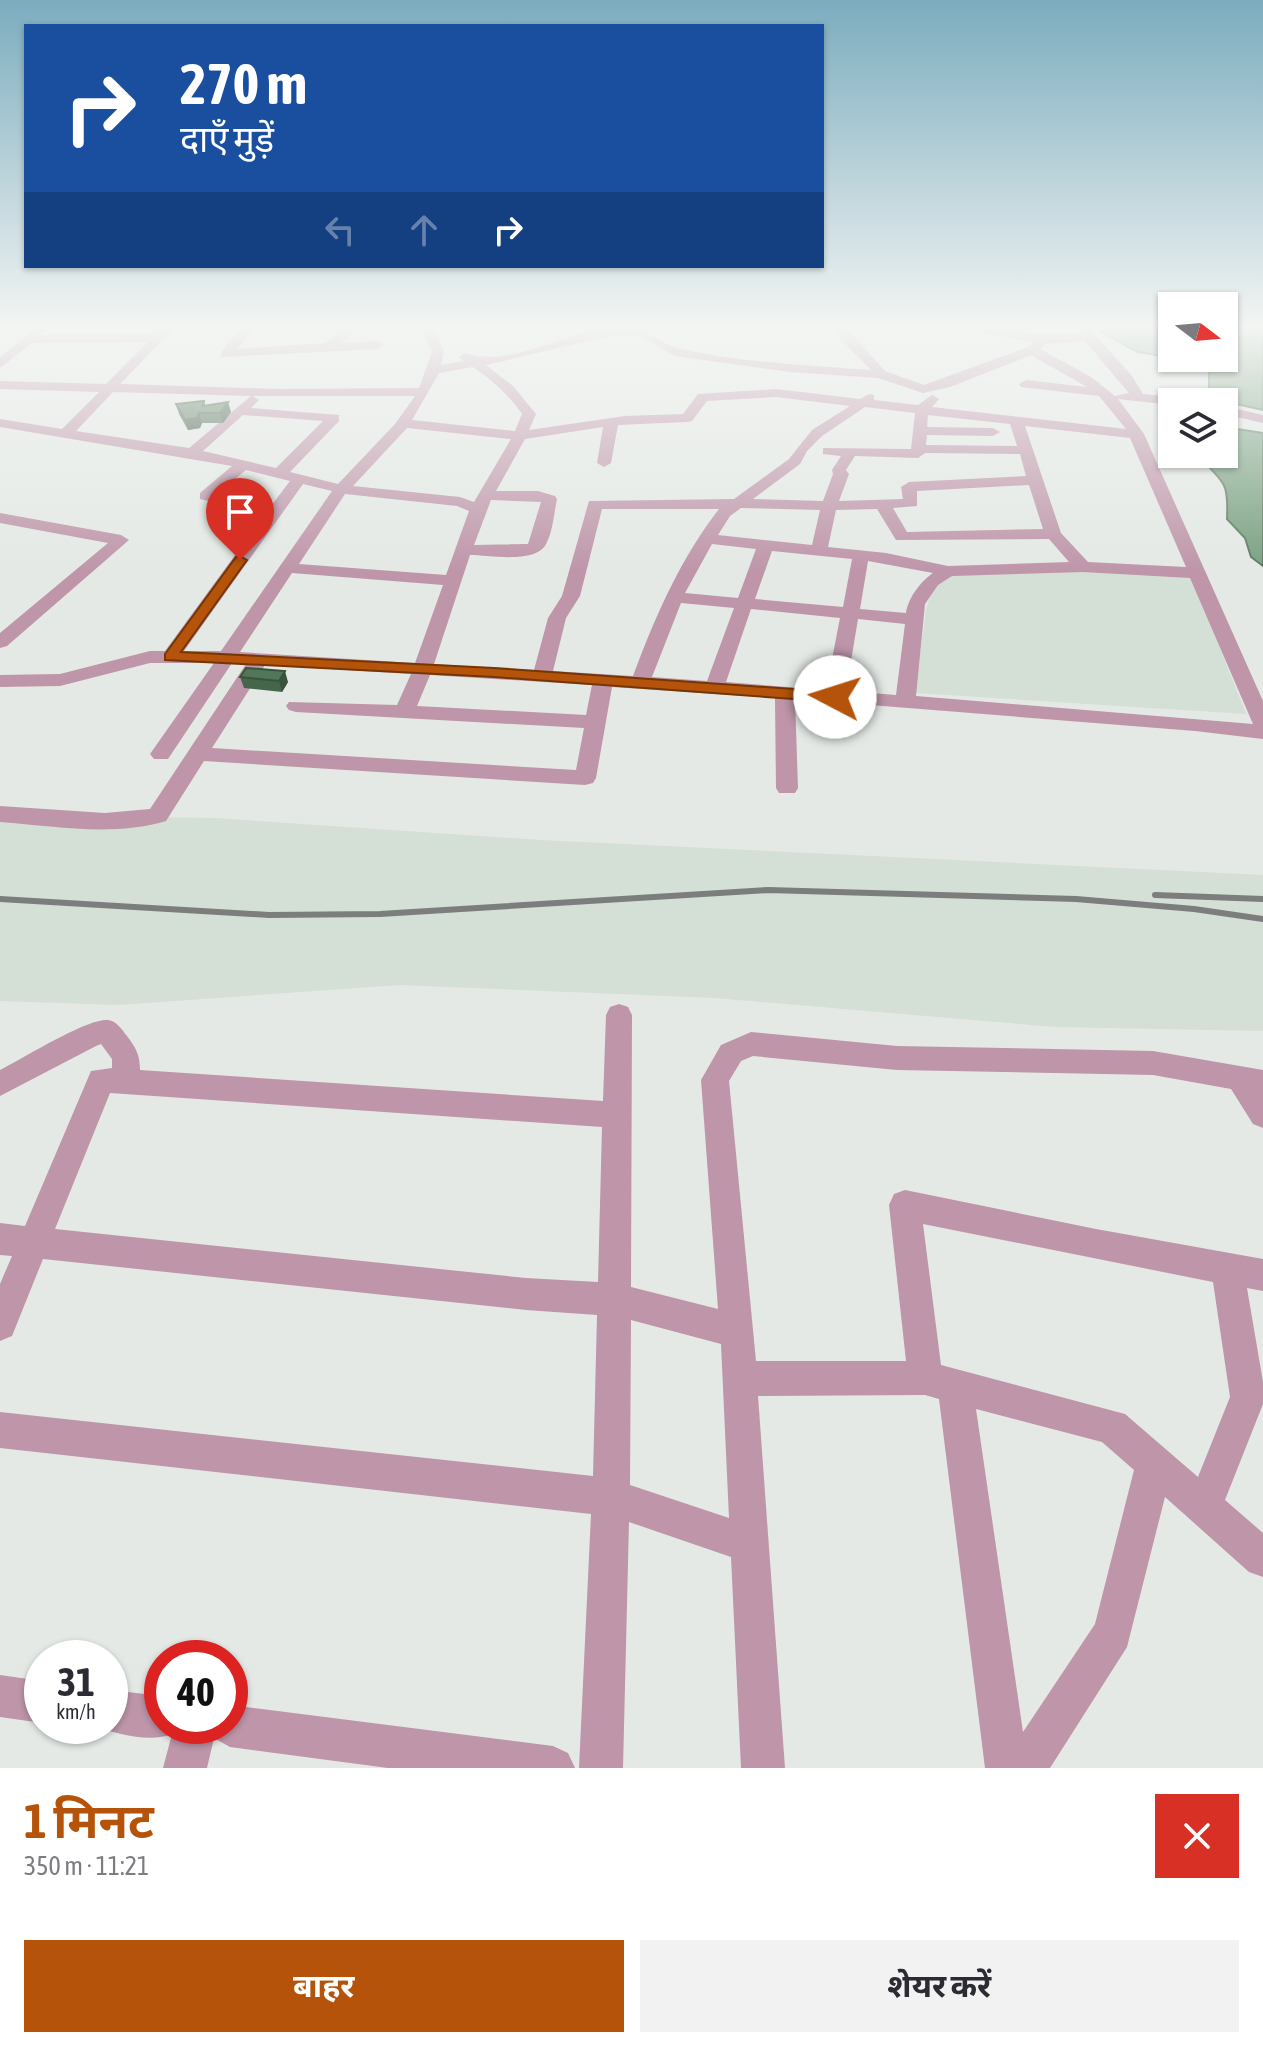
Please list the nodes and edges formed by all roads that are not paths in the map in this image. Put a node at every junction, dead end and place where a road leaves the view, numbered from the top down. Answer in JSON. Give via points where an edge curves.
{"nodes":[{"id":1,"x":90,"y":408,"type":"edge"},
{"id":2,"x":245,"y":408,"type":"edge"},
{"id":3,"x":412,"y":408,"type":"edge"},
{"id":4,"x":525,"y":408,"type":"edge"},
{"id":5,"x":695,"y":408,"type":"edge"},
{"id":6,"x":856,"y":408,"type":"edge"},
{"id":7,"x":910,"y":408,"type":"edge"},
{"id":8,"x":1118,"y":408,"type":"edge"},
{"id":9,"x":922,"y":409,"type":"junction"},
{"id":10,"x":242,"y":411,"type":"junction"},
{"id":11,"x":1238,"y":413,"type":"edge"},
{"id":12,"x":1263,"y":419,"type":"edge"},
{"id":13,"x":0,"y":423,"type":"edge"},
{"id":14,"x":401,"y":423,"type":"junction"},
{"id":15,"x":611,"y":423,"type":"junction"},
{"id":16,"x":1018,"y":426,"type":"junction"},
{"id":17,"x":920,"y":431,"type":"junction"},
{"id":18,"x":65,"y":434,"type":"junction"},
{"id":19,"x":1137,"y":434,"type":"junction"},
{"id":20,"x":520,"y":436,"type":"junction"},
{"id":21,"x":1026,"y":450,"type":"junction"},
{"id":22,"x":828,"y":451,"type":"dead end"},
{"id":23,"x":851,"y":452,"type":"junction"},
{"id":24,"x":919,"y":452,"type":"junction"},
{"id":25,"x":191,"y":454,"type":"junction"},
{"id":26,"x":604,"y":463,"type":"dead end"},
{"id":27,"x":242,"y":465,"type":"junction"},
{"id":28,"x":279,"y":474,"type":"junction"},
{"id":29,"x":299,"y":479,"type":"junction"},
{"id":30,"x":1036,"y":480,"type":"junction"},
{"id":31,"x":938,"y":485,"type":"junction"},
{"id":32,"x":341,"y":489,"type":"junction"},
{"id":33,"x":482,"y":502,"type":"junction"},
{"id":34,"x":738,"y":503,"type":"junction"},
{"id":35,"x":882,"y":504,"type":"junction"},
{"id":36,"x":829,"y":506,"type":"junction"},
{"id":37,"x":275,"y":512,"type":"junction"},
{"id":38,"x":0,"y":518,"type":"edge"},
{"id":39,"x":1053,"y":534,"type":"junction"},
{"id":40,"x":709,"y":539,"type":"junction"},
{"id":41,"x":766,"y":545,"type":"junction"},
{"id":42,"x":464,"y":550,"type":"junction"},
{"id":43,"x":819,"y":551,"type":"junction"},
{"id":44,"x":861,"y":555,"type":"junction"},
{"id":45,"x":1083,"y":567,"type":"junction"},
{"id":46,"x":288,"y":568,"type":"junction"},
{"id":47,"x":948,"y":571,"type":"junction"},
{"id":48,"x":1197,"y":573,"type":"junction"},
{"id":49,"x":453,"y":581,"type":"junction"},
{"id":50,"x":674,"y":597,"type":"junction"},
{"id":51,"x":745,"y":604,"type":"junction"},
{"id":52,"x":850,"y":613,"type":"junction"},
{"id":53,"x":914,"y":619,"type":"junction"},
{"id":54,"x":0,"y":642,"type":"edge"},
{"id":55,"x":170,"y":657,"type":"junction"},
{"id":56,"x":227,"y":657,"type":"junction"},
{"id":57,"x":259,"y":659,"type":"junction"},
{"id":58,"x":423,"y":668,"type":"junction"},
{"id":59,"x":542,"y":676,"type":"junction"},
{"id":60,"x":603,"y":680,"type":"junction"},
{"id":61,"x":0,"y":681,"type":"edge"},
{"id":62,"x":641,"y":682,"type":"junction"},
{"id":63,"x":714,"y":687,"type":"junction"},
{"id":64,"x":785,"y":693,"type":"junction"},
{"id":65,"x":835,"y":697,"type":"junction"},
{"id":66,"x":905,"y":703,"type":"junction"},
{"id":67,"x":296,"y":706,"type":"dead end"},
{"id":68,"x":404,"y":712,"type":"junction"},
{"id":69,"x":594,"y":722,"type":"junction"},
{"id":70,"x":1263,"y":724,"type":"edge"},
{"id":71,"x":1263,"y":732,"type":"edge"},
{"id":72,"x":161,"y":754,"type":"dead end"},
{"id":73,"x":199,"y":754,"type":"junction"},
{"id":74,"x":787,"y":788,"type":"dead end"},
{"id":75,"x":0,"y":814,"type":"edge"},
{"id":76,"x":619,"y":1015,"type":"dead end"},
{"id":77,"x":126,"y":1081,"type":"junction"},
{"id":78,"x":1252,"y":1081,"type":"edge"},
{"id":79,"x":0,"y":1084,"type":"edge"},
{"id":80,"x":618,"y":1115,"type":"junction"},
{"id":81,"x":1263,"y":1115,"type":"edge"},
{"id":82,"x":0,"y":1239,"type":"edge"},
{"id":83,"x":34,"y":1243,"type":"junction"},
{"id":84,"x":1227,"y":1269,"type":"junction"},
{"id":85,"x":1263,"y":1275,"type":"edge"},
{"id":86,"x":614,"y":1299,"type":"junction"},
{"id":87,"x":0,"y":1324,"type":"edge"},
{"id":88,"x":737,"y":1331,"type":"junction"},
{"id":89,"x":740,"y":1379,"type":"junction"},
{"id":90,"x":940,"y":1382,"type":"junction"},
{"id":91,"x":0,"y":1430,"type":"edge"},
{"id":92,"x":1154,"y":1464,"type":"junction"},
{"id":93,"x":611,"y":1497,"type":"junction"},
{"id":94,"x":1204,"y":1507,"type":"junction"},
{"id":95,"x":749,"y":1544,"type":"junction"},
{"id":96,"x":1263,"y":1558,"type":"edge"},
{"id":97,"x":0,"y":1696,"type":"edge"},
{"id":98,"x":24,"y":1699,"type":"edge"},
{"id":99,"x":248,"y":1728,"type":"edge"},
{"id":100,"x":191,"y":1744,"type":"edge"},
{"id":101,"x":185,"y":1768,"type":"edge"},
{"id":102,"x":553,"y":1768,"type":"edge"},
{"id":103,"x":601,"y":1768,"type":"edge"},
{"id":104,"x":763,"y":1768,"type":"edge"},
{"id":105,"x":1007,"y":1768,"type":"edge"},
{"id":106,"x":1025,"y":1768,"type":"edge"}],
"edges":[{"from":1,"to":18,"type":"street"},
{"from":2,"to":10,"type":"street"},
{"from":3,"to":14,"type":"street"},
{"from":4,"to":20,"type":"street","via":[[529,414]]},
{"from":5,"to":15,"type":"street","via":[[687,418]]},
{"from":6,"to":34,"type":"street","via":[[799,448],[795,461]]},
{"from":7,"to":9,"type":"street"},
{"from":8,"to":19,"type":"street"},
{"from":9,"to":16,"type":"street"},
{"from":9,"to":17,"type":"street"},
{"from":10,"to":25,"type":"street"},
{"from":10,"to":28,"type":"street","via":[[334,418]]},
{"from":11,"to":12,"type":"street"},
{"from":13,"to":18,"type":"street"},
{"from":14,"to":20,"type":"street"},
{"from":14,"to":32,"type":"street"},
{"from":15,"to":20,"type":"street"},
{"from":15,"to":26,"type":"street"},
{"from":16,"to":17,"type":"street"},
{"from":16,"to":19,"type":"street"},
{"from":16,"to":21,"type":"street"},
{"from":17,"to":24,"type":"street"},
{"from":18,"to":25,"type":"street"},
{"from":19,"to":48,"type":"street"},
{"from":20,"to":33,"type":"street"},
{"from":21,"to":24,"type":"street"},
{"from":21,"to":30,"type":"street"},
{"from":22,"to":23,"type":"street"},
{"from":23,"to":24,"type":"street"},
{"from":23,"to":36,"type":"street","via":[[839,470]]},
{"from":24,"to":31,"type":"street"},
{"from":25,"to":27,"type":"street"},
{"from":27,"to":28,"type":"street"},
{"from":27,"to":37,"type":"street","via":[[205,496]]},
{"from":28,"to":29,"type":"street"},
{"from":29,"to":32,"type":"street"},
{"from":29,"to":37,"type":"street"},
{"from":30,"to":31,"type":"street"},
{"from":30,"to":39,"type":"street"},
{"from":31,"to":35,"type":"street","via":[[909,487],[911,503]]},
{"from":32,"to":33,"type":"street"},
{"from":32,"to":46,"type":"street"},
{"from":33,"to":42,"type":"street"},
{"from":33,"to":42,"type":"street","via":[[549,499],[539,543],[526,551]]},
{"from":34,"to":36,"type":"street"},
{"from":34,"to":40,"type":"street","via":[[724,513]]},
{"from":34,"to":59,"type":"street","via":[[595,504],[571,596],[557,618]]},
{"from":35,"to":36,"type":"street"},
{"from":35,"to":39,"type":"street","via":[[902,537]]},
{"from":36,"to":43,"type":"street"},
{"from":37,"to":55,"type":"street"},
{"from":38,"to":54,"type":"street","via":[[121,540]]},
{"from":39,"to":45,"type":"street"},
{"from":40,"to":41,"type":"street"},
{"from":40,"to":50,"type":"street"},
{"from":41,"to":43,"type":"street"},
{"from":41,"to":51,"type":"street"},
{"from":42,"to":49,"type":"street"},
{"from":43,"to":44,"type":"street"},
{"from":44,"to":47,"type":"street"},
{"from":44,"to":52,"type":"street"},
{"from":45,"to":47,"type":"street"},
{"from":45,"to":48,"type":"street"},
{"from":46,"to":49,"type":"street"},
{"from":46,"to":56,"type":"street"},
{"from":47,"to":53,"type":"street","via":[[932,581],[916,604]]},
{"from":48,"to":70,"type":"street"},
{"from":49,"to":58,"type":"street"},
{"from":50,"to":51,"type":"street"},
{"from":50,"to":62,"type":"street"},
{"from":51,"to":52,"type":"street"},
{"from":51,"to":63,"type":"street"},
{"from":52,"to":53,"type":"street"},
{"from":52,"to":65,"type":"street"},
{"from":53,"to":66,"type":"street"},
{"from":55,"to":56,"type":"street"},
{"from":55,"to":61,"type":"street","via":[[150,657],[60,680]]},
{"from":56,"to":57,"type":"street"},
{"from":56,"to":72,"type":"street"},
{"from":57,"to":58,"type":"street"},
{"from":57,"to":73,"type":"street"},
{"from":58,"to":59,"type":"street"},
{"from":58,"to":68,"type":"street"},
{"from":59,"to":60,"type":"street"},
{"from":60,"to":62,"type":"street"},
{"from":60,"to":69,"type":"street"},
{"from":62,"to":63,"type":"street"},
{"from":63,"to":64,"type":"street"},
{"from":64,"to":65,"type":"street"},
{"from":64,"to":74,"type":"street"},
{"from":65,"to":66,"type":"street"},
{"from":66,"to":71,"type":"street"},
{"from":67,"to":68,"type":"street"},
{"from":68,"to":69,"type":"street"},
{"from":69,"to":73,"type":"street","via":[[585,778]]},
{"from":73,"to":75,"type":"street","via":[[158,815],[147,821]]},
{"from":76,"to":80,"type":"street"},
{"from":77,"to":79,"type":"street","via":[[126,1056],[107,1031]]},
{"from":77,"to":80,"type":"street"},
{"from":77,"to":83,"type":"street","via":[[101,1080]]},
{"from":78,"to":81,"type":"street"},
{"from":78,"to":88,"type":"street","via":[[1153,1063],[897,1058],[751,1044],[731,1053],[715,1080]]},
{"from":80,"to":86,"type":"street"},
{"from":82,"to":83,"type":"street"},
{"from":83,"to":86,"type":"street"},
{"from":83,"to":87,"type":"street"},
{"from":84,"to":85,"type":"street"},
{"from":84,"to":90,"type":"street","via":[[905,1205]]},
{"from":84,"to":94,"type":"street","via":[[1248,1397]]},
{"from":86,"to":88,"type":"street"},
{"from":86,"to":93,"type":"street"},
{"from":88,"to":89,"type":"street"},
{"from":89,"to":90,"type":"street"},
{"from":89,"to":95,"type":"street"},
{"from":90,"to":92,"type":"street","via":[[1112,1427]]},
{"from":90,"to":105,"type":"street"},
{"from":91,"to":93,"type":"street"},
{"from":92,"to":94,"type":"street"},
{"from":92,"to":106,"type":"street","via":[[1113,1633]]},
{"from":93,"to":95,"type":"street"},
{"from":93,"to":103,"type":"street"},
{"from":94,"to":96,"type":"street"},
{"from":95,"to":104,"type":"street"},
{"from":97,"to":98,"type":"street"},
{"from":99,"to":102,"type":"street"},
{"from":100,"to":101,"type":"street"}]}
